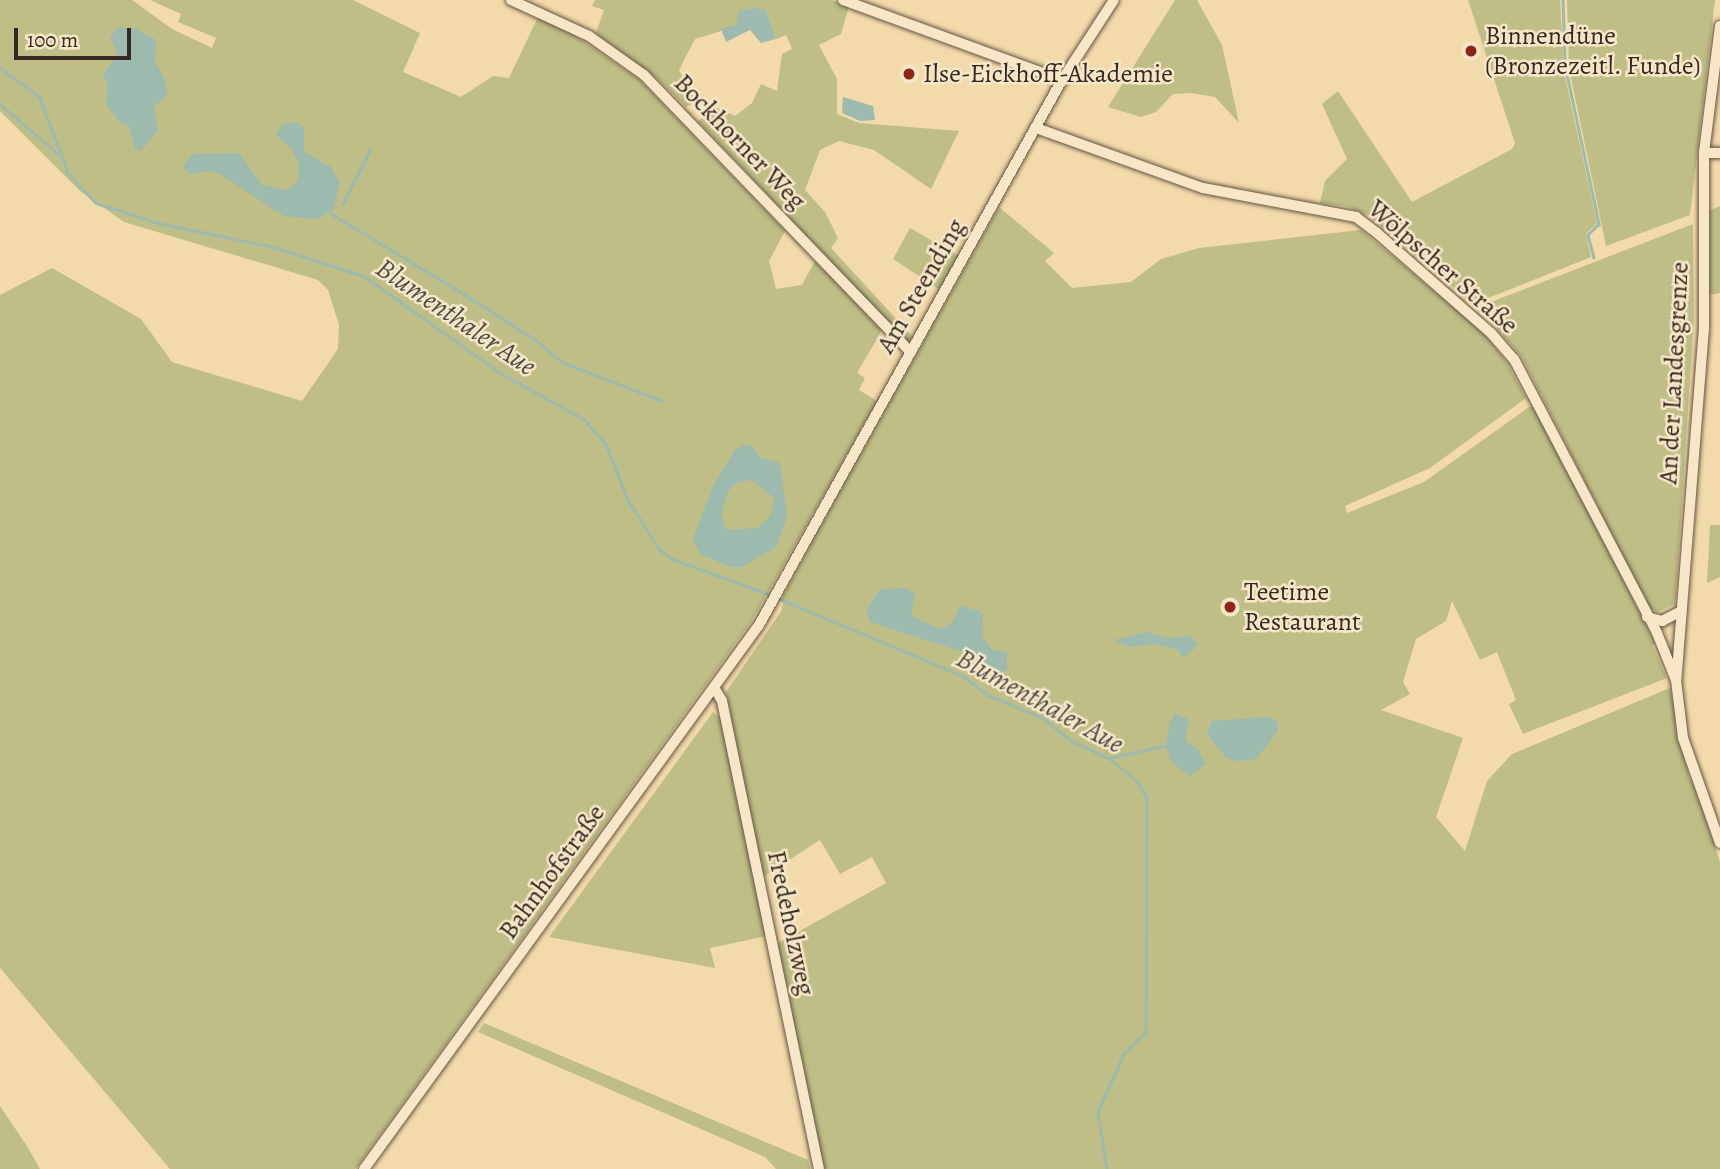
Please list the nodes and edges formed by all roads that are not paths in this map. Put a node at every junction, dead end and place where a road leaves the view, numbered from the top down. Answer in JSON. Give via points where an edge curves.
{"nodes":[{"id":1,"x":511,"y":0,"type":"edge"},
{"id":2,"x":844,"y":0,"type":"edge"},
{"id":3,"x":1114,"y":0,"type":"edge"},
{"id":4,"x":1720,"y":26,"type":"edge"},
{"id":5,"x":1717,"y":68,"type":"edge"},
{"id":6,"x":1062,"y":80,"type":"junction"},
{"id":7,"x":1036,"y":128,"type":"junction"},
{"id":8,"x":1704,"y":153,"type":"junction"},
{"id":9,"x":1720,"y":153,"type":"edge"},
{"id":10,"x":910,"y":351,"type":"junction"},
{"id":11,"x":774,"y":599,"type":"joint"},
{"id":12,"x":1682,"y":611,"type":"junction"},
{"id":13,"x":1647,"y":617,"type":"junction"},
{"id":14,"x":1676,"y":680,"type":"junction"},
{"id":15,"x":715,"y":688,"type":"junction"},
{"id":16,"x":1720,"y":843,"type":"edge"},
{"id":17,"x":364,"y":1169,"type":"edge"},
{"id":18,"x":819,"y":1169,"type":"edge"}],
"edges":[{"from":1,"to":10,"type":"street","name":"Bockhorner Weg","via":[[589,36],[644,75]]},
{"from":2,"to":6,"type":"street"},
{"from":3,"to":6,"type":"street","name":"Am Steending"},
{"from":4,"to":5,"type":"street","name":"An der Landesgrenze"},
{"from":5,"to":8,"type":"street","name":"An der Landesgrenze"},
{"from":6,"to":7,"type":"street","name":"Am Steending"},
{"from":7,"to":10,"type":"street","name":"Am Steending"},
{"from":7,"to":13,"type":"street","name":"Wölpscher Straße","via":[[1203,188],[1242,198],[1327,208],[1367,225],[1491,333],[1514,359]]},
{"from":8,"to":9,"type":"street"},
{"from":8,"to":12,"type":"street","name":"An der Landesgrenze","via":[[1704,328]]},
{"from":10,"to":11,"type":"street","name":"Am Steending"},
{"from":11,"to":15,"type":"street","name":"Bahnhofstraße"},
{"from":12,"to":13,"type":"street","via":[[1662,621]]},
{"from":12,"to":14,"type":"street","name":"An der Landesgrenze"},
{"from":13,"to":14,"type":"street","name":"Wölpscher Straße"},
{"from":14,"to":16,"type":"street","via":[[1684,738]]},
{"from":15,"to":17,"type":"street","name":"Bahnhofstraße"},
{"from":15,"to":18,"type":"street","name":"Fredeholzweg","via":[[722,701]]}]}
